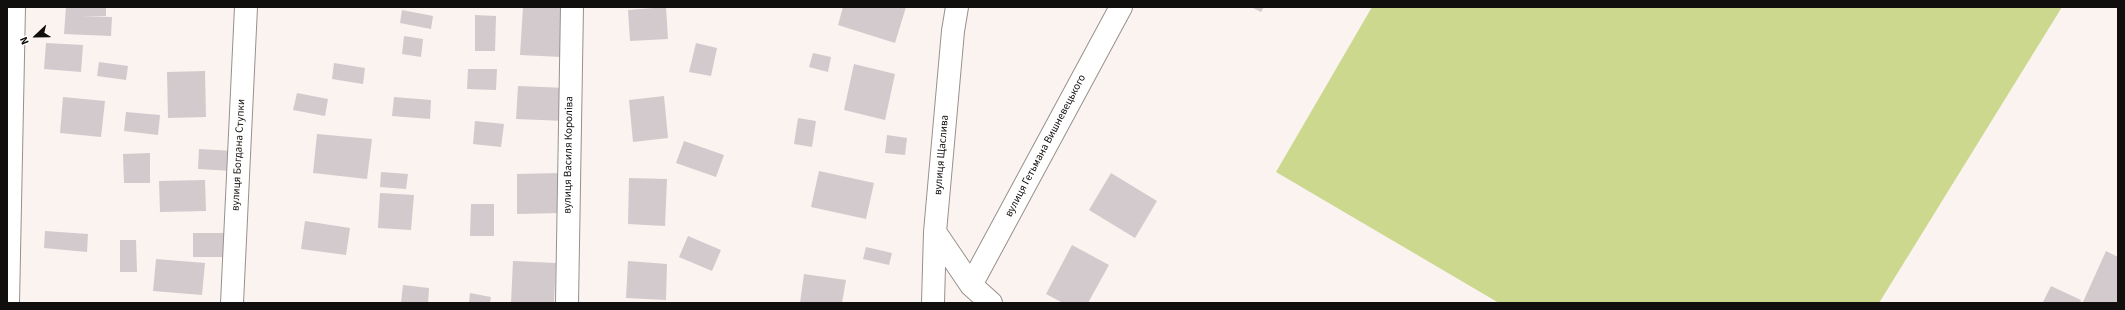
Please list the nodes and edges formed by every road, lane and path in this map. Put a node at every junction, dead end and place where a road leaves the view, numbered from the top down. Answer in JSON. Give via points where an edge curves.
{"nodes":[{"id":1,"x":14,"y":7,"type":"edge"},
{"id":2,"x":246,"y":7,"type":"edge"},
{"id":3,"x":572,"y":7,"type":"edge"},
{"id":4,"x":957,"y":7,"type":"edge"},
{"id":5,"x":1121,"y":7,"type":"edge"},
{"id":6,"x":935,"y":232,"type":"junction"},
{"id":7,"x":971,"y":285,"type":"junction"},
{"id":8,"x":8,"y":303,"type":"edge"},
{"id":9,"x":232,"y":303,"type":"edge"},
{"id":10,"x":567,"y":303,"type":"edge"},
{"id":11,"x":933,"y":303,"type":"edge"},
{"id":12,"x":992,"y":303,"type":"edge"}],
"edges":[{"from":1,"to":8,"type":"street"},
{"from":2,"to":9,"type":"street","name":"вулиця Богдана Ступки"},
{"from":3,"to":10,"type":"street","name":"вулиця Василя Короліва"},
{"from":4,"to":6,"type":"street","name":"вулиця Щаслива"},
{"from":5,"to":7,"type":"street","name":"вулиця Гетьмана Вишневецького"},
{"from":6,"to":7,"type":"street"},
{"from":6,"to":11,"type":"street","name":"вулиця Щаслива"},
{"from":7,"to":12,"type":"street"}]}
